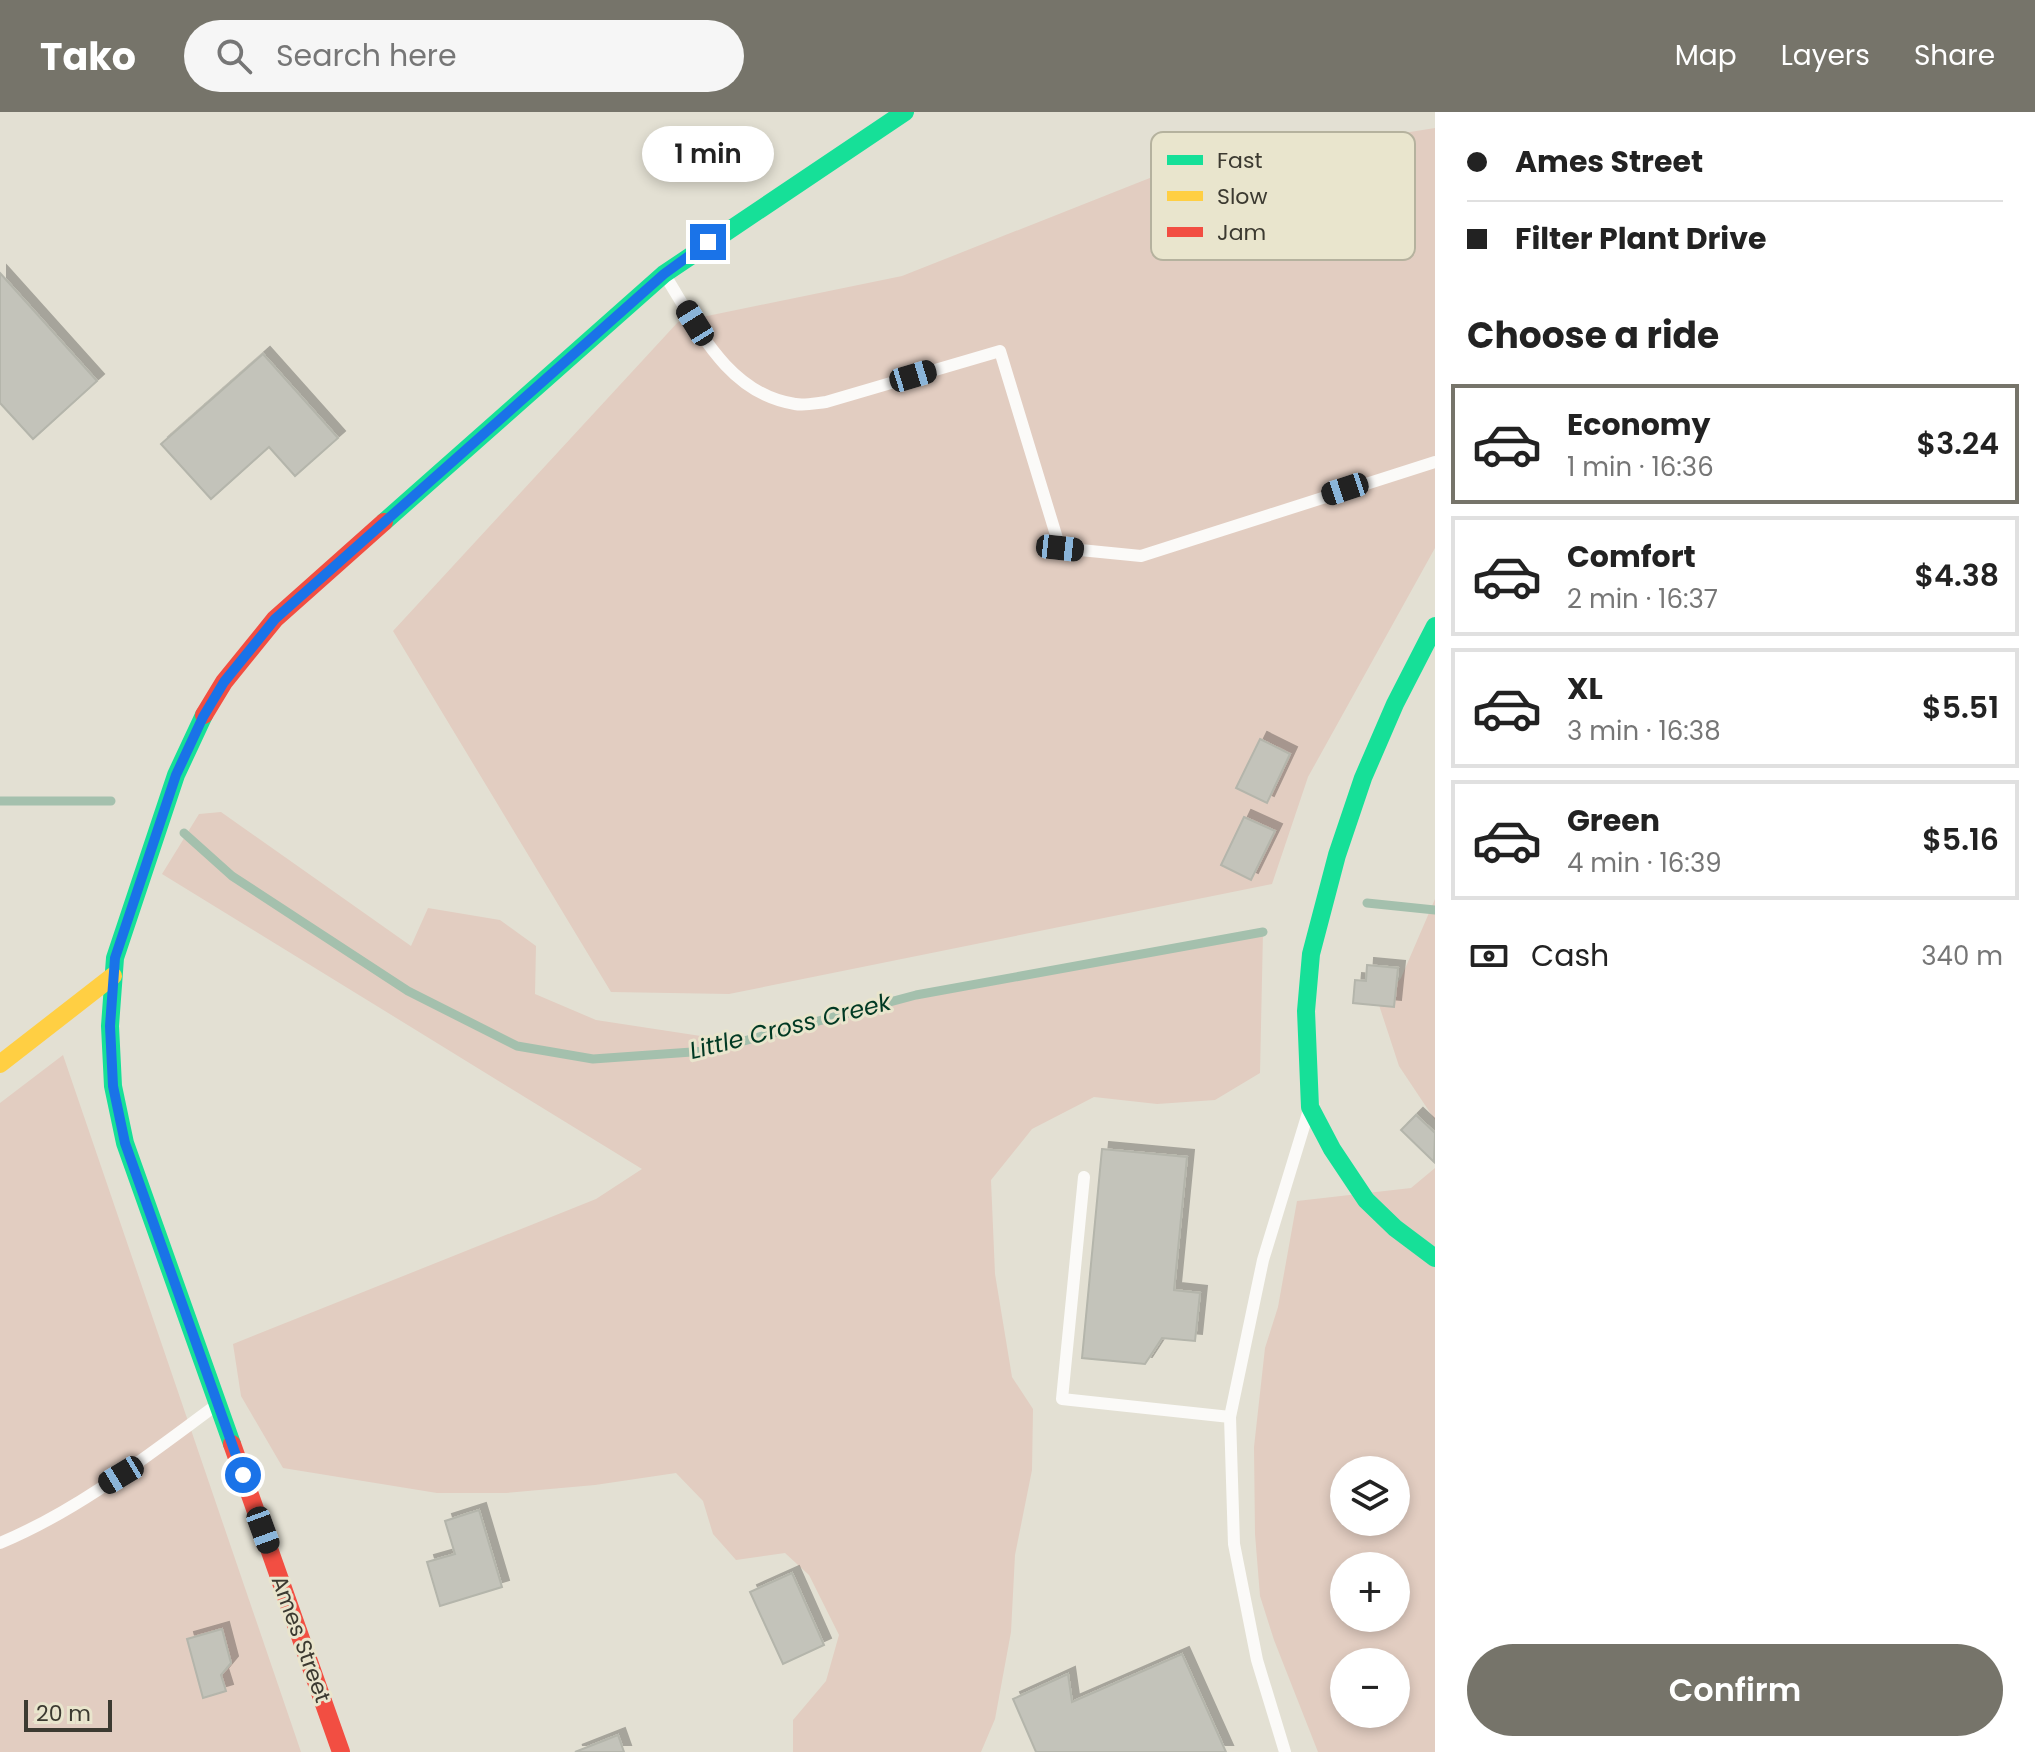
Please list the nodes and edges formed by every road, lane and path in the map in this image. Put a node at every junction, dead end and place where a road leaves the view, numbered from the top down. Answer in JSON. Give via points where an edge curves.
{"nodes":[{"id":1,"x":905,"y":112,"type":"edge"},
{"id":2,"x":664,"y":274,"type":"junction"},
{"id":3,"x":1435,"y":462,"type":"edge"},
{"id":4,"x":1433,"y":634,"type":"edge"},
{"id":5,"x":113,"y":976,"type":"junction"},
{"id":6,"x":0,"y":1064,"type":"edge"},
{"id":7,"x":1310,"y":1107,"type":"junction"},
{"id":8,"x":1084,"y":1177,"type":"dead end"},
{"id":9,"x":1435,"y":1258,"type":"edge"},
{"id":10,"x":218,"y":1404,"type":"junction"},
{"id":11,"x":1230,"y":1417,"type":"junction"},
{"id":12,"x":0,"y":1543,"type":"edge"},
{"id":13,"x":341,"y":1752,"type":"edge"},
{"id":14,"x":1285,"y":1752,"type":"edge"}],
"edges":[{"from":1,"to":2,"type":"street","name":"Ames Street"},
{"from":2,"to":3,"type":"lane","via":[[727,369],[774,399],[798,405],[826,402],[1000,351],[1060,548],[1141,556]]},
{"from":2,"to":5,"type":"street","name":"Ames Street","via":[[275,619],[224,682],[176,775]]},
{"from":4,"to":7,"type":"street","via":[[1363,778],[1311,954],[1306,1011]]},
{"from":5,"to":6,"type":"street"},
{"from":5,"to":10,"type":"street","name":"Ames Street","via":[[113,1086],[125,1143]]},
{"from":7,"to":9,"type":"street","via":[[1366,1200]]},
{"from":7,"to":11,"type":"lane","via":[[1263,1260]]},
{"from":8,"to":11,"type":"lane","via":[[1062,1399]]},
{"from":10,"to":12,"type":"lane","via":[[121,1475],[32,1530]]},
{"from":10,"to":13,"type":"street","name":"Ames Street"},
{"from":11,"to":14,"type":"lane","via":[[1234,1544],[1257,1660]]}]}
